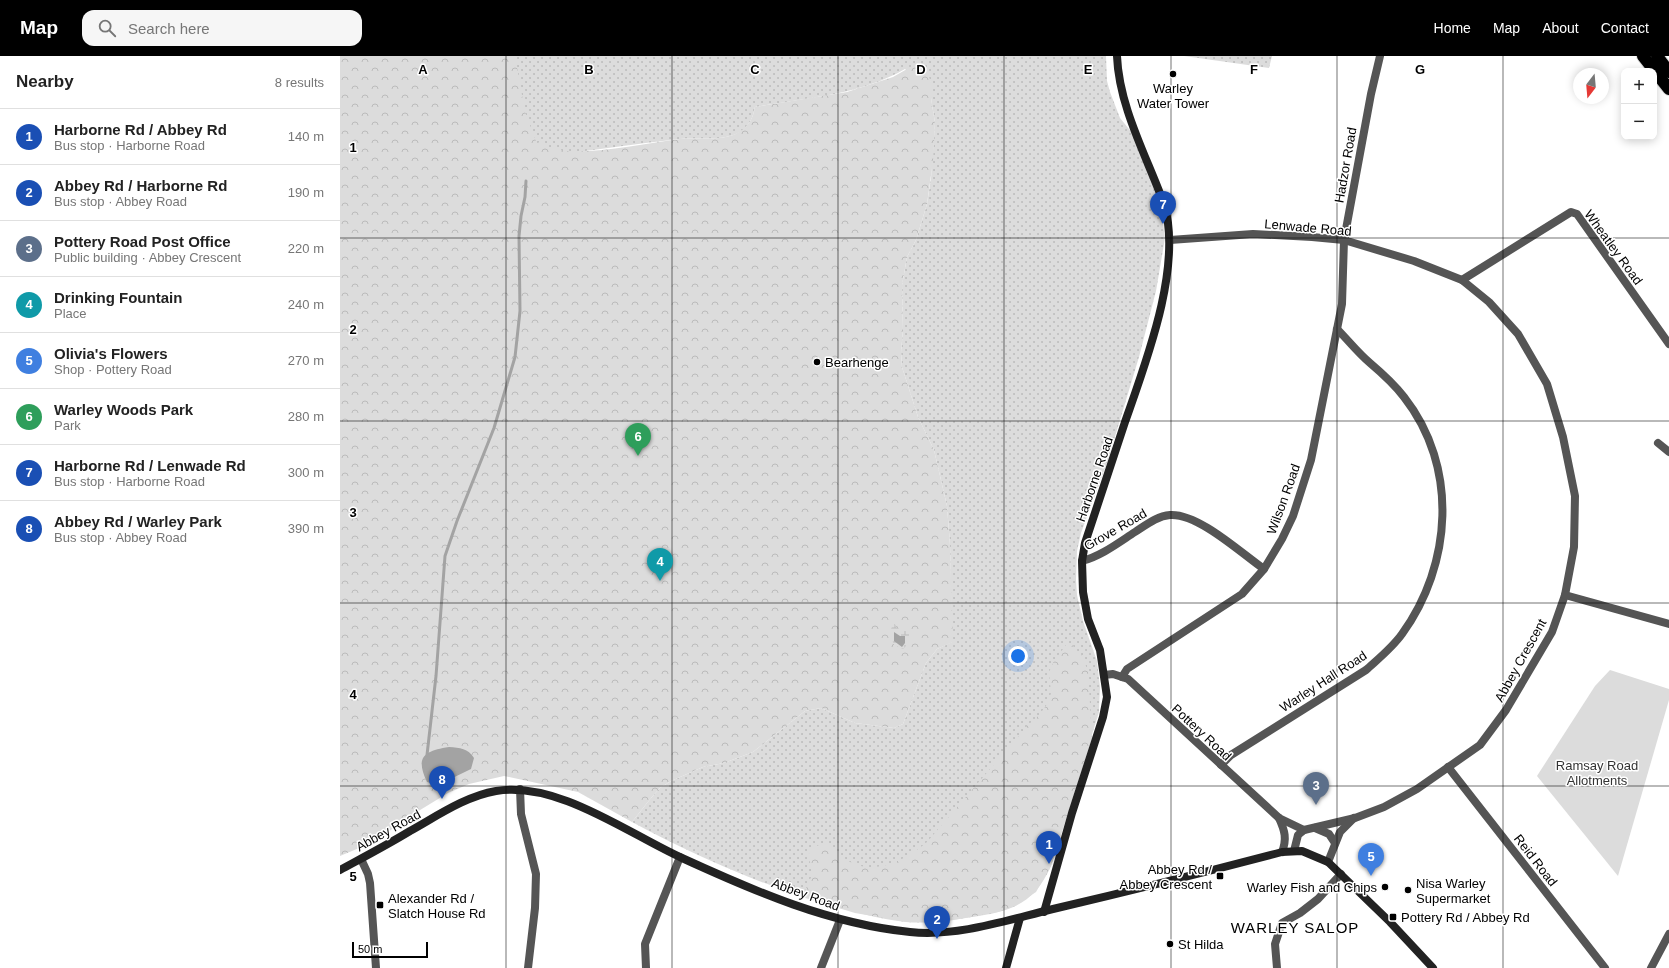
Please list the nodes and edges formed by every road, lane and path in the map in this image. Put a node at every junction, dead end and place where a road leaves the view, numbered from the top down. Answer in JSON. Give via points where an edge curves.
{"nodes":[{"id":1,"x":1117,"y":56,"type":"edge"},
{"id":2,"x":1380,"y":56,"type":"edge"},
{"id":3,"x":1643,"y":56,"type":"edge"},
{"id":4,"x":1657,"y":56,"type":"edge"},
{"id":5,"x":1669,"y":72,"type":"edge"},
{"id":6,"x":1669,"y":89,"type":"edge"},
{"id":7,"x":1170,"y":240,"type":"junction"},
{"id":8,"x":1344,"y":240,"type":"junction"},
{"id":9,"x":1462,"y":280,"type":"junction"},
{"id":10,"x":1342,"y":304,"type":"joint"},
{"id":11,"x":1337,"y":328,"type":"junction"},
{"id":12,"x":1669,"y":344,"type":"edge"},
{"id":13,"x":1658,"y":443,"type":"dead end"},
{"id":14,"x":1669,"y":452,"type":"edge"},
{"id":15,"x":1082,"y":561,"type":"junction"},
{"id":16,"x":1264,"y":569,"type":"junction"},
{"id":17,"x":1565,"y":595,"type":"junction"},
{"id":18,"x":1669,"y":624,"type":"edge"},
{"id":19,"x":1104,"y":675,"type":"junction"},
{"id":20,"x":1122,"y":677,"type":"junction"},
{"id":21,"x":1221,"y":766,"type":"junction"},
{"id":22,"x":1448,"y":767,"type":"junction"},
{"id":23,"x":520,"y":789,"type":"junction"},
{"id":24,"x":1279,"y":818,"type":"junction"},
{"id":25,"x":1355,"y":818,"type":"junction"},
{"id":26,"x":1315,"y":828,"type":"junction"},
{"id":27,"x":1304,"y":830,"type":"junction"},
{"id":28,"x":1335,"y":843,"type":"junction"},
{"id":29,"x":1294,"y":851,"type":"junction"},
{"id":30,"x":1282,"y":852,"type":"junction"},
{"id":31,"x":680,"y":857,"type":"junction"},
{"id":32,"x":361,"y":859,"type":"junction"},
{"id":33,"x":1328,"y":862,"type":"junction"},
{"id":34,"x":340,"y":870,"type":"edge"},
{"id":35,"x":1341,"y":874,"type":"junction"},
{"id":36,"x":1044,"y":912,"type":"junction"},
{"id":37,"x":1020,"y":918,"type":"junction"},
{"id":38,"x":840,"y":920,"type":"junction"},
{"id":39,"x":1669,"y":934,"type":"edge"},
{"id":40,"x":376,"y":968,"type":"edge"},
{"id":41,"x":528,"y":968,"type":"edge"},
{"id":42,"x":646,"y":968,"type":"edge"},
{"id":43,"x":821,"y":968,"type":"edge"},
{"id":44,"x":1006,"y":968,"type":"edge"},
{"id":45,"x":1277,"y":968,"type":"edge"},
{"id":46,"x":1433,"y":968,"type":"edge"},
{"id":47,"x":1605,"y":968,"type":"edge"},
{"id":48,"x":1650,"y":968,"type":"edge"}],
"edges":[{"from":1,"to":7,"type":"street","name":"Harborne Road","via":[[1118,75],[1125,105],[1164,204],[1169,221]]},
{"from":2,"to":8,"type":"street","name":"Hadzor Road","via":[[1354,176]]},
{"from":3,"to":6,"type":"highway"},
{"from":4,"to":5,"type":"highway"},
{"from":7,"to":8,"type":"street","name":"Lenwade Road","via":[[1253,234]]},
{"from":7,"to":15,"type":"street","name":"Harborne Road","via":[[1165,282],[1156,323],[1085,543]]},
{"from":8,"to":9,"type":"street","name":"Lenwade Road","via":[[1414,261]]},
{"from":8,"to":10,"type":"street","name":"Hadzor Road"},
{"from":9,"to":12,"type":"street","name":"Wheatley Road","via":[[1570,212],[1577,214]]},
{"from":9,"to":17,"type":"street","name":"Abbey Crescent","via":[[1489,302],[1518,334],[1547,384],[1563,436],[1575,496],[1574,547]]},
{"from":10,"to":11,"type":"street","name":"Wilson Road"},
{"from":11,"to":16,"type":"street","name":"Wilson Road","via":[[1301,492],[1282,539]]},
{"from":11,"to":21,"type":"street","name":"Warley Hall Road","via":[[1405,398],[1430,442],[1439,468],[1442,498],[1443,525],[1439,553],[1422,602],[1402,634],[1385,653],[1366,670],[1231,755]]},
{"from":13,"to":14,"type":"street"},
{"from":15,"to":16,"type":"street","name":"Grove Road","via":[[1094,558],[1155,520],[1179,515],[1201,523]]},
{"from":15,"to":19,"type":"street","name":"Harborne Road","via":[[1082,592],[1088,619],[1100,650]]},
{"from":16,"to":20,"type":"street","name":"Wilson Road","via":[[1242,594],[1127,669]]},
{"from":17,"to":18,"type":"street"},
{"from":17,"to":22,"type":"street","name":"Abbey Crescent","via":[[1552,632],[1506,710],[1480,745]]},
{"from":19,"to":20,"type":"street","name":"Pottery Road"},
{"from":19,"to":36,"type":"street","name":"Harborne Road","via":[[1107,697],[1103,717]]},
{"from":20,"to":21,"type":"street","name":"Pottery Road","via":[[1128,679]]},
{"from":21,"to":24,"type":"street","name":"Pottery Road"},
{"from":22,"to":25,"type":"street","name":"Abbey Crescent","via":[[1417,789],[1384,807]]},
{"from":22,"to":47,"type":"street","name":"Reid Road"},
{"from":23,"to":31,"type":"street","name":"Abbey Road","via":[[569,800]]},
{"from":23,"to":32,"type":"street","name":"Abbey Road","via":[[494,791],[470,799]]},
{"from":23,"to":41,"type":"street","via":[[521,814],[536,874]]},
{"from":24,"to":27,"type":"street","name":"Pottery Road"},
{"from":24,"to":30,"type":"street","name":"Pottery Road","via":[[1285,831],[1286,842]]},
{"from":25,"to":26,"type":"street","name":"Abbey Crescent"},
{"from":25,"to":28,"type":"street","name":"Abbey Crescent","via":[[1340,832]]},
{"from":26,"to":27,"type":"street","name":"Abbey Crescent"},
{"from":26,"to":28,"type":"street","via":[[1329,834]]},
{"from":27,"to":29,"type":"street","via":[[1298,836]]},
{"from":28,"to":33,"type":"street","name":"Abbey Crescent","via":[[1332,857]]},
{"from":29,"to":30,"type":"street","name":"Abbey Road"},
{"from":29,"to":33,"type":"street","via":[[1310,854]]},
{"from":30,"to":36,"type":"street","name":"Abbey Road"},
{"from":31,"to":38,"type":"street","name":"Abbey Road","via":[[734,881]]},
{"from":31,"to":42,"type":"street","via":[[645,944]]},
{"from":32,"to":34,"type":"street","name":"Abbey Road"},
{"from":32,"to":40,"type":"street","via":[[370,883]]},
{"from":33,"to":35,"type":"street"},
{"from":35,"to":45,"type":"street","via":[[1318,899],[1282,923],[1275,944]]},
{"from":35,"to":46,"type":"street"},
{"from":36,"to":37,"type":"street","name":"Abbey Road"},
{"from":37,"to":38,"type":"street","name":"Abbey Road","via":[[941,933],[874,928]]},
{"from":37,"to":44,"type":"street"},
{"from":38,"to":43,"type":"street"},
{"from":39,"to":48,"type":"street"}]}
